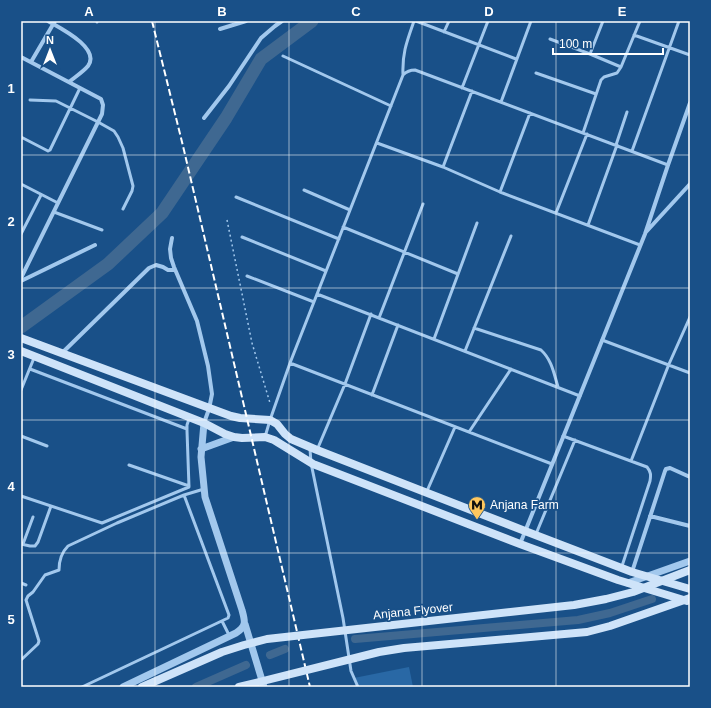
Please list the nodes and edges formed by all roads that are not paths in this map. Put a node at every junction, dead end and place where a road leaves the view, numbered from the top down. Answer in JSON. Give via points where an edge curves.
{"nodes":[{"id":1,"x":48,"y":21,"type":"edge"},
{"id":2,"x":233,"y":21,"type":"edge"},
{"id":3,"x":246,"y":21,"type":"edge"},
{"id":4,"x":281,"y":21,"type":"edge"},
{"id":5,"x":415,"y":21,"type":"edge"},
{"id":6,"x":449,"y":21,"type":"edge"},
{"id":7,"x":488,"y":21,"type":"edge"},
{"id":8,"x":530,"y":21,"type":"edge"},
{"id":9,"x":604,"y":21,"type":"edge"},
{"id":10,"x":640,"y":21,"type":"edge"},
{"id":11,"x":680,"y":21,"type":"edge"},
{"id":12,"x":54,"y":22,"type":"edge"},
{"id":13,"x":231,"y":26,"type":"junction"},
{"id":14,"x":220,"y":29,"type":"dead end"},
{"id":15,"x":444,"y":32,"type":"junction"},
{"id":16,"x":634,"y":35,"type":"junction"},
{"id":17,"x":550,"y":39,"type":"dead end"},
{"id":18,"x":478,"y":45,"type":"junction"},
{"id":19,"x":670,"y":48,"type":"junction"},
{"id":20,"x":590,"y":54,"type":"junction"},
{"id":21,"x":690,"y":55,"type":"edge"},
{"id":22,"x":282,"y":56,"type":"dead end"},
{"id":23,"x":21,"y":57,"type":"edge"},
{"id":24,"x":516,"y":59,"type":"junction"},
{"id":25,"x":30,"y":62,"type":"junction"},
{"id":26,"x":621,"y":67,"type":"junction"},
{"id":27,"x":536,"y":73,"type":"dead end"},
{"id":28,"x":403,"y":75,"type":"junction"},
{"id":29,"x":69,"y":82,"type":"junction"},
{"id":30,"x":80,"y":88,"type":"junction"},
{"id":31,"x":462,"y":88,"type":"junction"},
{"id":32,"x":472,"y":91,"type":"junction"},
{"id":33,"x":596,"y":94,"type":"junction"},
{"id":34,"x":30,"y":100,"type":"dead end"},
{"id":35,"x":501,"y":102,"type":"junction"},
{"id":36,"x":690,"y":103,"type":"edge"},
{"id":37,"x":391,"y":106,"type":"junction"},
{"id":38,"x":70,"y":109,"type":"junction"},
{"id":39,"x":627,"y":112,"type":"dead end"},
{"id":40,"x":530,"y":113,"type":"junction"},
{"id":41,"x":204,"y":118,"type":"dead end"},
{"id":42,"x":98,"y":122,"type":"junction"},
{"id":43,"x":585,"y":134,"type":"junction"},
{"id":44,"x":21,"y":137,"type":"edge"},
{"id":45,"x":377,"y":143,"type":"junction"},
{"id":46,"x":616,"y":145,"type":"junction"},
{"id":47,"x":632,"y":151,"type":"junction"},
{"id":48,"x":668,"y":164,"type":"junction"},
{"id":49,"x":443,"y":167,"type":"junction"},
{"id":50,"x":21,"y":184,"type":"edge"},
{"id":51,"x":690,"y":184,"type":"edge"},
{"id":52,"x":304,"y":190,"type":"dead end"},
{"id":53,"x":500,"y":192,"type":"junction"},
{"id":54,"x":41,"y":195,"type":"junction"},
{"id":55,"x":236,"y":198,"type":"dead end"},
{"id":56,"x":58,"y":204,"type":"junction"},
{"id":57,"x":423,"y":204,"type":"dead end"},
{"id":58,"x":123,"y":209,"type":"dead end"},
{"id":59,"x":350,"y":210,"type":"junction"},
{"id":60,"x":54,"y":212,"type":"junction"},
{"id":61,"x":556,"y":213,"type":"junction"},
{"id":62,"x":477,"y":223,"type":"dead end"},
{"id":63,"x":588,"y":225,"type":"junction"},
{"id":64,"x":343,"y":227,"type":"junction"},
{"id":65,"x":102,"y":230,"type":"dead end"},
{"id":66,"x":21,"y":234,"type":"edge"},
{"id":67,"x":645,"y":234,"type":"junction"},
{"id":68,"x":242,"y":236,"type":"dead end"},
{"id":69,"x":511,"y":236,"type":"dead end"},
{"id":70,"x":172,"y":238,"type":"dead end"},
{"id":71,"x":339,"y":239,"type":"junction"},
{"id":72,"x":95,"y":245,"type":"dead end"},
{"id":73,"x":640,"y":245,"type":"junction"},
{"id":74,"x":404,"y":252,"type":"junction"},
{"id":75,"x":175,"y":270,"type":"junction"},
{"id":76,"x":326,"y":271,"type":"junction"},
{"id":77,"x":458,"y":274,"type":"junction"},
{"id":78,"x":21,"y":276,"type":"edge"},
{"id":79,"x":247,"y":276,"type":"dead end"},
{"id":80,"x":21,"y":281,"type":"edge"},
{"id":81,"x":317,"y":294,"type":"junction"},
{"id":82,"x":314,"y":302,"type":"junction"},
{"id":83,"x":371,"y":314,"type":"junction"},
{"id":84,"x":380,"y":318,"type":"junction"},
{"id":85,"x":690,"y":318,"type":"edge"},
{"id":86,"x":398,"y":325,"type":"junction"},
{"id":87,"x":474,"y":328,"type":"junction"},
{"id":88,"x":434,"y":339,"type":"junction"},
{"id":89,"x":25,"y":340,"type":"edge"},
{"id":90,"x":602,"y":340,"type":"junction"},
{"id":91,"x":465,"y":351,"type":"junction"},
{"id":92,"x":23,"y":352,"type":"edge"},
{"id":93,"x":62,"y":354,"type":"junction"},
{"id":94,"x":35,"y":356,"type":"junction"},
{"id":95,"x":290,"y":363,"type":"junction"},
{"id":96,"x":669,"y":364,"type":"junction"},
{"id":97,"x":30,"y":369,"type":"junction"},
{"id":98,"x":511,"y":369,"type":"junction"},
{"id":99,"x":690,"y":373,"type":"edge"},
{"id":100,"x":345,"y":384,"type":"junction"},
{"id":101,"x":558,"y":387,"type":"junction"},
{"id":102,"x":21,"y":390,"type":"edge"},
{"id":103,"x":372,"y":394,"type":"junction"},
{"id":104,"x":580,"y":396,"type":"junction"},
{"id":105,"x":209,"y":408,"type":"junction"},
{"id":106,"x":271,"y":416,"type":"junction"},
{"id":107,"x":190,"y":417,"type":"junction"},
{"id":108,"x":204,"y":423,"type":"junction"},
{"id":109,"x":455,"y":427,"type":"junction"},
{"id":110,"x":187,"y":429,"type":"junction"},
{"id":111,"x":469,"y":432,"type":"junction"},
{"id":112,"x":21,"y":436,"type":"edge"},
{"id":113,"x":563,"y":436,"type":"junction"},
{"id":114,"x":234,"y":437,"type":"junction"},
{"id":115,"x":265,"y":437,"type":"junction"},
{"id":116,"x":575,"y":440,"type":"junction"},
{"id":117,"x":47,"y":446,"type":"dead end"},
{"id":118,"x":314,"y":448,"type":"junction"},
{"id":119,"x":201,"y":449,"type":"junction"},
{"id":120,"x":631,"y":461,"type":"junction"},
{"id":121,"x":311,"y":463,"type":"junction"},
{"id":122,"x":552,"y":464,"type":"junction"},
{"id":123,"x":129,"y":465,"type":"dead end"},
{"id":124,"x":690,"y":476,"type":"edge"},
{"id":125,"x":189,"y":486,"type":"junction"},
{"id":126,"x":204,"y":489,"type":"junction"},
{"id":127,"x":426,"y":493,"type":"junction"},
{"id":128,"x":184,"y":495,"type":"junction"},
{"id":129,"x":21,"y":496,"type":"edge"},
{"id":130,"x":51,"y":506,"type":"junction"},
{"id":131,"x":650,"y":516,"type":"junction"},
{"id":132,"x":33,"y":517,"type":"dead end"},
{"id":133,"x":690,"y":526,"type":"edge"},
{"id":134,"x":525,"y":532,"type":"junction"},
{"id":135,"x":535,"y":535,"type":"junction"},
{"id":136,"x":22,"y":544,"type":"edge"},
{"id":137,"x":520,"y":544,"type":"junction"},
{"id":138,"x":690,"y":561,"type":"edge"},
{"id":139,"x":622,"y":568,"type":"junction"},
{"id":140,"x":690,"y":570,"type":"edge"},
{"id":141,"x":632,"y":572,"type":"junction"},
{"id":142,"x":647,"y":576,"type":"junction"},
{"id":143,"x":21,"y":583,"type":"edge"},
{"id":144,"x":628,"y":584,"type":"junction"},
{"id":145,"x":26,"y":585,"type":"dead end"},
{"id":146,"x":690,"y":590,"type":"edge"},
{"id":147,"x":690,"y":598,"type":"edge"},
{"id":148,"x":690,"y":602,"type":"edge"},
{"id":149,"x":222,"y":621,"type":"junction"},
{"id":150,"x":245,"y":624,"type":"junction"},
{"id":151,"x":229,"y":636,"type":"junction"},
{"id":152,"x":21,"y":660,"type":"edge"},
{"id":153,"x":82,"y":687,"type":"edge"},
{"id":154,"x":123,"y":687,"type":"edge"},
{"id":155,"x":142,"y":687,"type":"edge"},
{"id":156,"x":239,"y":687,"type":"edge"},
{"id":157,"x":264,"y":687,"type":"edge"},
{"id":158,"x":358,"y":687,"type":"edge"}],
"edges":[{"from":1,"to":12,"type":"street"},
{"from":2,"to":13,"type":"street"},
{"from":3,"to":13,"type":"street"},
{"from":4,"to":41,"type":"street","via":[[261,38]]},
{"from":5,"to":15,"type":"lane"},
{"from":5,"to":28,"type":"lane","via":[[405,49]]},
{"from":6,"to":15,"type":"lane"},
{"from":7,"to":18,"type":"lane"},
{"from":8,"to":24,"type":"lane"},
{"from":9,"to":20,"type":"lane"},
{"from":10,"to":16,"type":"lane"},
{"from":11,"to":19,"type":"lane"},
{"from":12,"to":25,"type":"street"},
{"from":12,"to":29,"type":"street","via":[[84,45],[91,58],[89,65]]},
{"from":13,"to":14,"type":"street"},
{"from":15,"to":18,"type":"lane"},
{"from":16,"to":19,"type":"lane"},
{"from":16,"to":26,"type":"lane"},
{"from":17,"to":20,"type":"lane"},
{"from":18,"to":24,"type":"lane"},
{"from":18,"to":31,"type":"lane"},
{"from":19,"to":21,"type":"lane"},
{"from":19,"to":47,"type":"lane"},
{"from":20,"to":26,"type":"lane"},
{"from":22,"to":37,"type":"lane"},
{"from":23,"to":25,"type":"street"},
{"from":24,"to":35,"type":"lane"},
{"from":25,"to":29,"type":"street"},
{"from":26,"to":33,"type":"lane","via":[[617,73],[604,76],[600,80]]},
{"from":27,"to":33,"type":"lane"},
{"from":28,"to":31,"type":"lane","via":[[415,70]]},
{"from":28,"to":37,"type":"lane"},
{"from":29,"to":30,"type":"street"},
{"from":30,"to":38,"type":"lane"},
{"from":30,"to":42,"type":"street","via":[[101,99],[102,114]]},
{"from":31,"to":32,"type":"lane"},
{"from":32,"to":35,"type":"lane"},
{"from":32,"to":49,"type":"lane"},
{"from":33,"to":43,"type":"lane"},
{"from":34,"to":38,"type":"lane","via":[[56,101]]},
{"from":35,"to":40,"type":"lane"},
{"from":36,"to":48,"type":"street"},
{"from":37,"to":45,"type":"lane"},
{"from":38,"to":42,"type":"lane"},
{"from":38,"to":44,"type":"lane","via":[[48,152]]},
{"from":39,"to":46,"type":"lane"},
{"from":40,"to":43,"type":"lane"},
{"from":40,"to":53,"type":"lane"},
{"from":42,"to":56,"type":"street"},
{"from":42,"to":58,"type":"lane","via":[[114,131],[123,148],[132,186]]},
{"from":43,"to":46,"type":"lane"},
{"from":43,"to":61,"type":"lane"},
{"from":45,"to":49,"type":"lane"},
{"from":45,"to":59,"type":"lane"},
{"from":46,"to":47,"type":"lane"},
{"from":46,"to":63,"type":"lane"},
{"from":47,"to":48,"type":"lane"},
{"from":48,"to":67,"type":"street"},
{"from":49,"to":53,"type":"lane"},
{"from":50,"to":54,"type":"lane"},
{"from":51,"to":67,"type":"street"},
{"from":52,"to":59,"type":"lane"},
{"from":53,"to":61,"type":"lane"},
{"from":54,"to":56,"type":"lane"},
{"from":54,"to":66,"type":"lane"},
{"from":55,"to":71,"type":"lane"},
{"from":56,"to":60,"type":"street"},
{"from":57,"to":74,"type":"lane"},
{"from":59,"to":64,"type":"lane"},
{"from":60,"to":65,"type":"lane"},
{"from":60,"to":78,"type":"street"},
{"from":61,"to":63,"type":"lane"},
{"from":62,"to":77,"type":"lane"},
{"from":63,"to":73,"type":"lane"},
{"from":64,"to":71,"type":"lane"},
{"from":64,"to":74,"type":"lane"},
{"from":67,"to":73,"type":"street"},
{"from":68,"to":76,"type":"lane"},
{"from":69,"to":87,"type":"lane"},
{"from":70,"to":75,"type":"street","via":[[170,249]]},
{"from":71,"to":76,"type":"lane"},
{"from":72,"to":80,"type":"street"},
{"from":73,"to":90,"type":"street"},
{"from":74,"to":77,"type":"lane"},
{"from":74,"to":84,"type":"lane"},
{"from":75,"to":93,"type":"street","via":[[156,265],[150,268]]},
{"from":75,"to":105,"type":"street","via":[[197,321],[212,394]]},
{"from":76,"to":81,"type":"lane"},
{"from":77,"to":88,"type":"lane"},
{"from":79,"to":82,"type":"lane"},
{"from":81,"to":82,"type":"lane"},
{"from":81,"to":83,"type":"lane"},
{"from":82,"to":95,"type":"lane"},
{"from":83,"to":84,"type":"lane"},
{"from":83,"to":100,"type":"lane"},
{"from":84,"to":86,"type":"lane"},
{"from":85,"to":96,"type":"lane"},
{"from":86,"to":88,"type":"lane"},
{"from":86,"to":103,"type":"lane"},
{"from":87,"to":91,"type":"lane"},
{"from":87,"to":101,"type":"lane","via":[[541,350],[551,364]]},
{"from":88,"to":91,"type":"lane"},
{"from":89,"to":93,"type":"main road"},
{"from":90,"to":96,"type":"lane"},
{"from":90,"to":104,"type":"street"},
{"from":91,"to":98,"type":"lane"},
{"from":92,"to":94,"type":"main road"},
{"from":93,"to":105,"type":"main road"},
{"from":94,"to":97,"type":"lane"},
{"from":94,"to":107,"type":"main road"},
{"from":95,"to":100,"type":"lane"},
{"from":95,"to":106,"type":"lane"},
{"from":96,"to":99,"type":"lane"},
{"from":96,"to":120,"type":"lane"},
{"from":97,"to":102,"type":"lane"},
{"from":97,"to":110,"type":"lane"},
{"from":98,"to":101,"type":"lane"},
{"from":98,"to":111,"type":"lane"},
{"from":100,"to":103,"type":"lane"},
{"from":100,"to":118,"type":"lane"},
{"from":101,"to":104,"type":"lane"},
{"from":103,"to":109,"type":"lane"},
{"from":104,"to":113,"type":"street"},
{"from":105,"to":106,"type":"main road","via":[[240,418]]},
{"from":105,"to":108,"type":"street"},
{"from":106,"to":115,"type":"lane"},
{"from":106,"to":118,"type":"main road","via":[[291,439]]},
{"from":107,"to":108,"type":"main road"},
{"from":107,"to":110,"type":"lane"},
{"from":108,"to":114,"type":"main road"},
{"from":108,"to":119,"type":"street"},
{"from":109,"to":111,"type":"lane"},
{"from":109,"to":127,"type":"lane"},
{"from":110,"to":125,"type":"lane"},
{"from":111,"to":122,"type":"lane"},
{"from":112,"to":117,"type":"lane"},
{"from":113,"to":116,"type":"lane"},
{"from":113,"to":122,"type":"street"},
{"from":114,"to":115,"type":"main road"},
{"from":114,"to":119,"type":"street"},
{"from":115,"to":121,"type":"main road"},
{"from":116,"to":120,"type":"lane"},
{"from":116,"to":135,"type":"lane"},
{"from":118,"to":121,"type":"lane"},
{"from":118,"to":127,"type":"main road"},
{"from":119,"to":126,"type":"street"},
{"from":120,"to":139,"type":"lane","via":[[647,467],[651,474]]},
{"from":121,"to":137,"type":"main road"},
{"from":121,"to":158,"type":"lane","via":[[343,618],[351,671]]},
{"from":122,"to":134,"type":"street"},
{"from":123,"to":125,"type":"lane"},
{"from":124,"to":131,"type":"street","via":[[670,468],[666,469]]},
{"from":125,"to":130,"type":"lane","via":[[102,523]]},
{"from":126,"to":128,"type":"lane"},
{"from":126,"to":150,"type":"street"},
{"from":127,"to":134,"type":"main road"},
{"from":128,"to":149,"type":"lane","via":[[229,615]]},
{"from":128,"to":152,"type":"lane","via":[[64,549],[59,570],[45,575],[26,600],[39,641]]},
{"from":129,"to":130,"type":"lane"},
{"from":130,"to":136,"type":"lane","via":[[35,546]]},
{"from":131,"to":133,"type":"street"},
{"from":131,"to":141,"type":"street"},
{"from":132,"to":136,"type":"lane"},
{"from":134,"to":135,"type":"main road"},
{"from":134,"to":137,"type":"street"},
{"from":135,"to":139,"type":"main road"},
{"from":137,"to":144,"type":"main road"},
{"from":138,"to":142,"type":"street"},
{"from":139,"to":141,"type":"main road"},
{"from":140,"to":155,"type":"main road","name":"Anjana Flyover","bridge":true,"via":[[633,592],[574,605],[267,639],[222,652]]},
{"from":141,"to":142,"type":"main road"},
{"from":142,"to":144,"type":"street"},
{"from":142,"to":146,"type":"main road"},
{"from":143,"to":145,"type":"lane"},
{"from":144,"to":148,"type":"main road"},
{"from":147,"to":156,"type":"main road","bridge":true,"via":[[587,632],[404,648]]},
{"from":149,"to":151,"type":"lane"},
{"from":149,"to":153,"type":"lane"},
{"from":150,"to":151,"type":"street","via":[[241,630]]},
{"from":150,"to":157,"type":"street"},
{"from":151,"to":154,"type":"street"}]}
